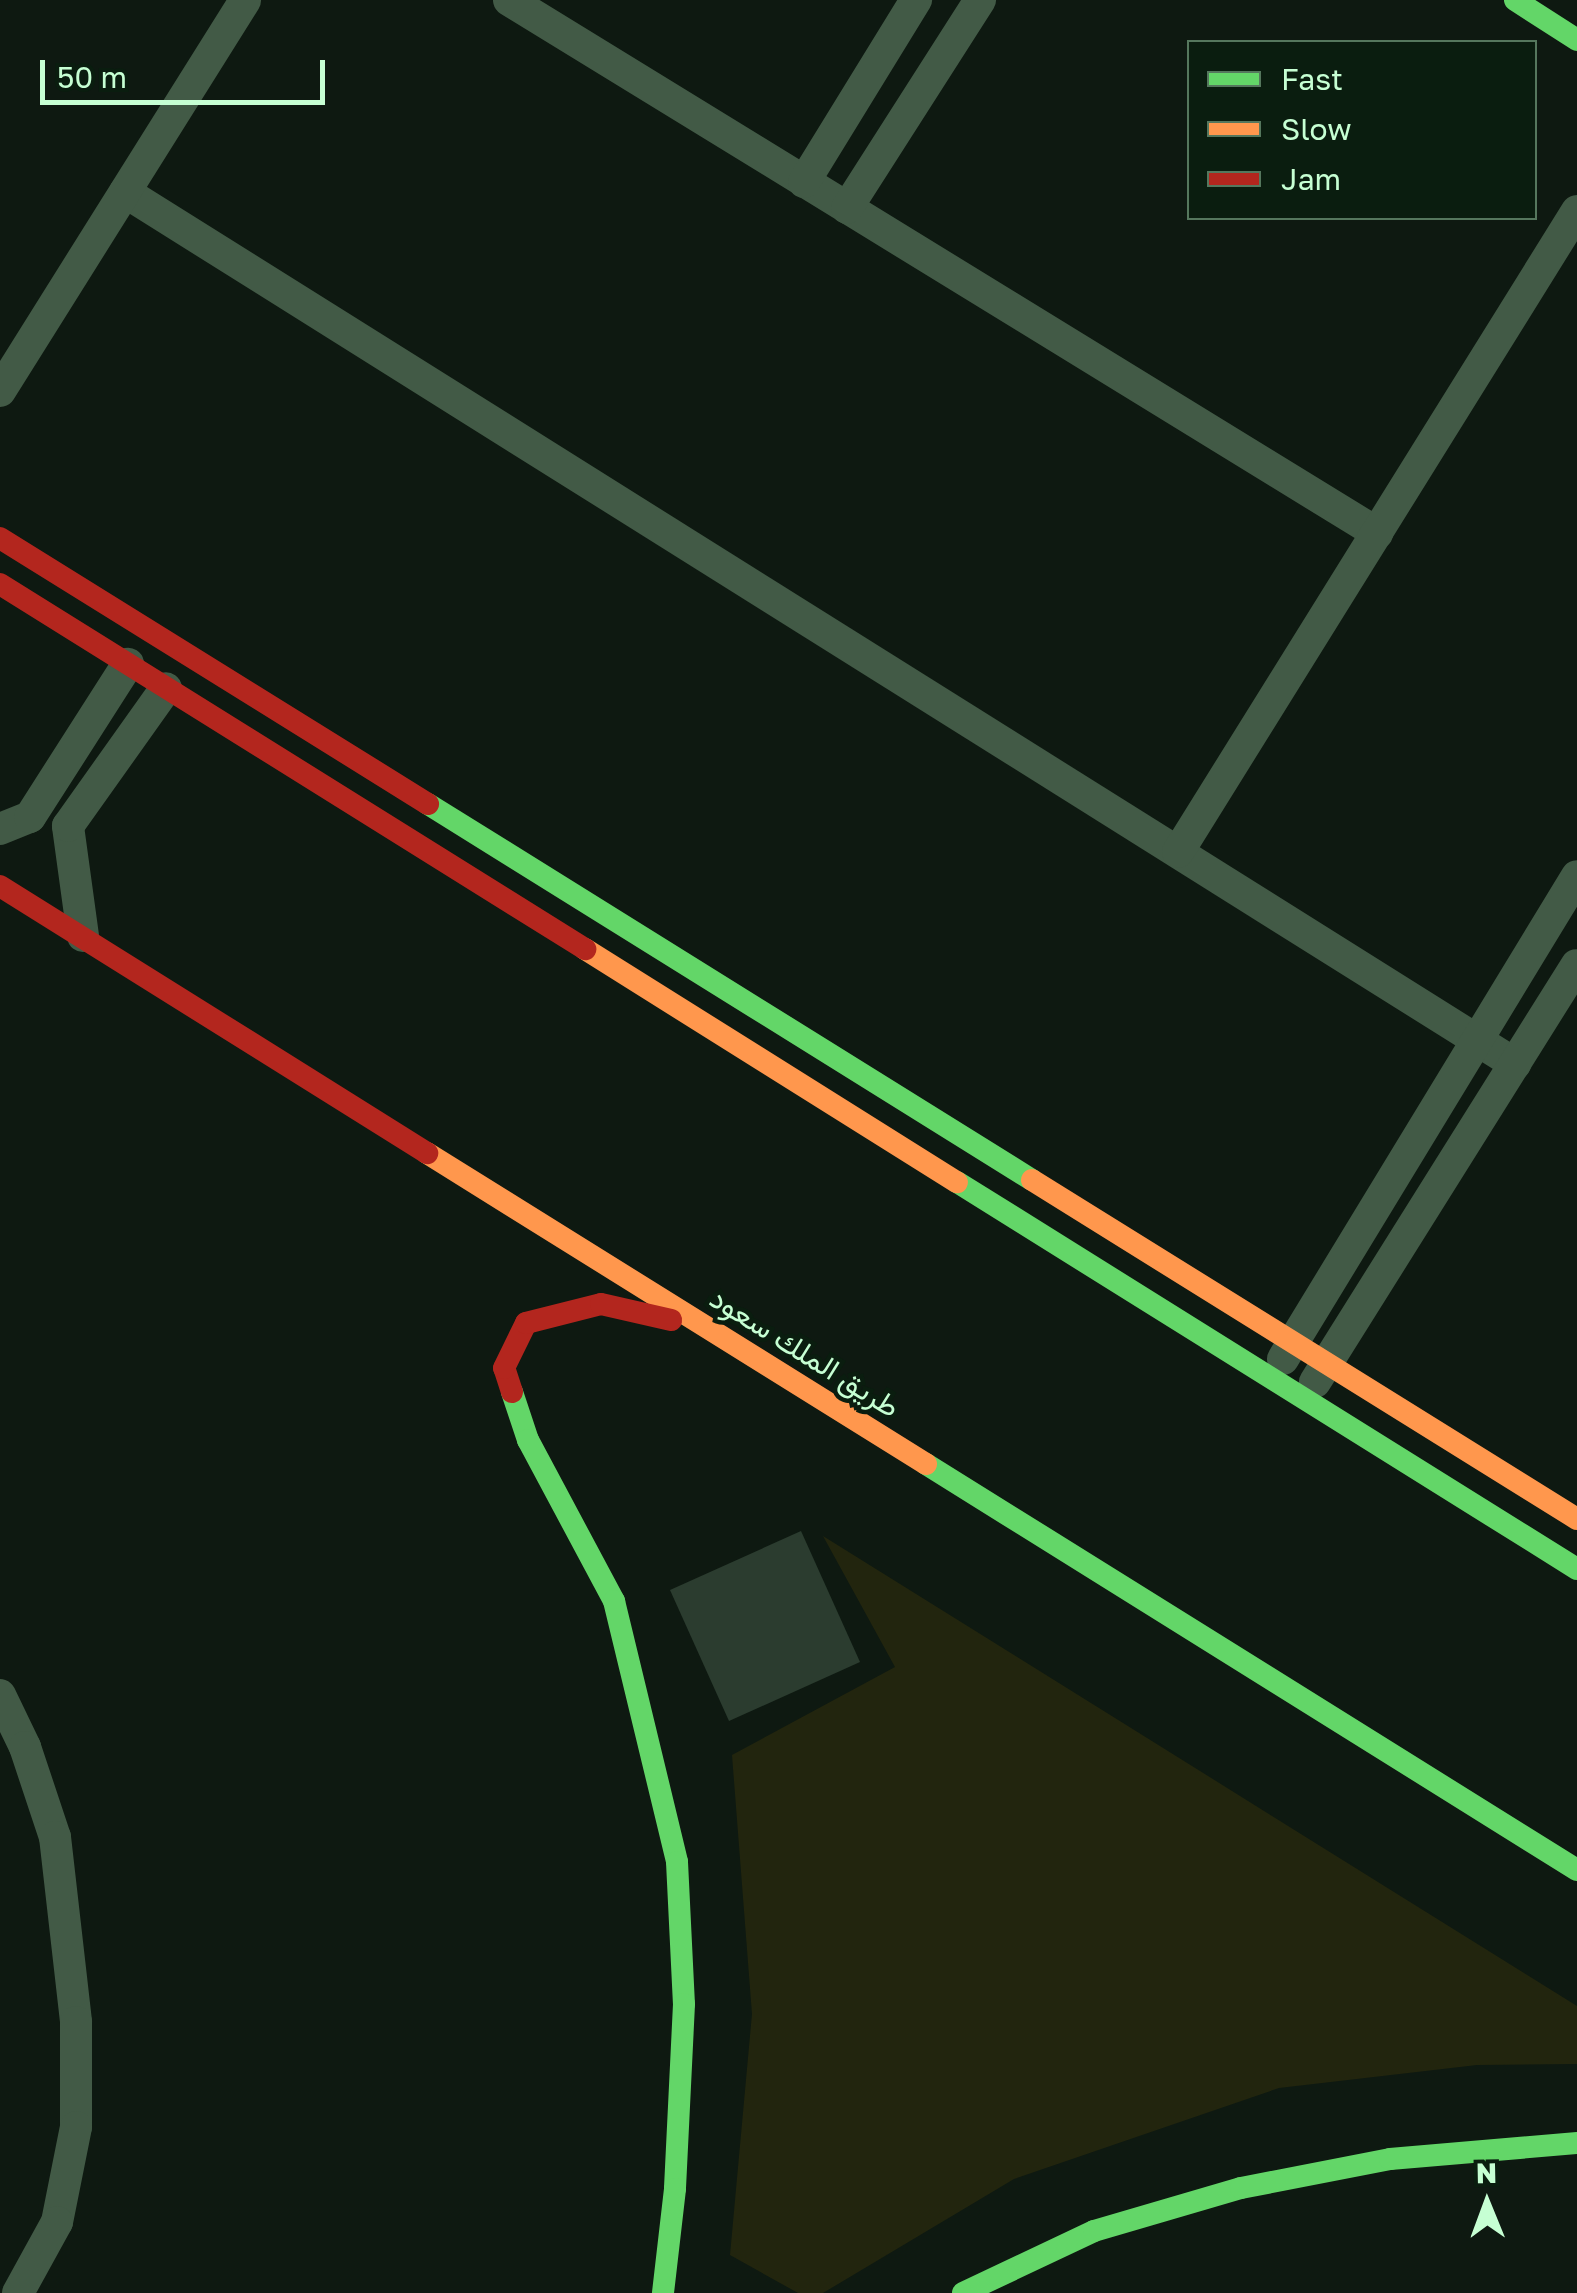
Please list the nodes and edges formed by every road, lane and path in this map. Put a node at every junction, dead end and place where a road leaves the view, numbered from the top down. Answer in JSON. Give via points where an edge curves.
{"nodes":[{"id":1,"x":245,"y":0,"type":"edge"},
{"id":2,"x":509,"y":0,"type":"edge"},
{"id":3,"x":916,"y":0,"type":"edge"},
{"id":4,"x":980,"y":0,"type":"edge"},
{"id":5,"x":1515,"y":0,"type":"edge"},
{"id":6,"x":1577,"y":40,"type":"edge"},
{"id":7,"x":804,"y":182,"type":"junction"},
{"id":8,"x":125,"y":192,"type":"junction"},
{"id":9,"x":847,"y":208,"type":"junction"},
{"id":10,"x":1577,"y":211,"type":"edge"},
{"id":11,"x":0,"y":391,"type":"edge"},
{"id":12,"x":1377,"y":533,"type":"junction"},
{"id":13,"x":0,"y":538,"type":"edge"},
{"id":14,"x":0,"y":584,"type":"edge"},
{"id":15,"x":128,"y":664,"type":"junction"},
{"id":16,"x":166,"y":688,"type":"junction"},
{"id":17,"x":0,"y":829,"type":"edge"},
{"id":18,"x":1178,"y":852,"type":"junction"},
{"id":19,"x":1577,"y":876,"type":"edge"},
{"id":20,"x":0,"y":886,"type":"edge"},
{"id":21,"x":83,"y":936,"type":"junction"},
{"id":22,"x":1577,"y":965,"type":"edge"},
{"id":23,"x":1478,"y":1040,"type":"junction"},
{"id":24,"x":1515,"y":1064,"type":"junction"},
{"id":25,"x":710,"y":1328,"type":"junction"},
{"id":26,"x":1293,"y":1343,"type":"junction"},
{"id":27,"x":1328,"y":1364,"type":"junction"},
{"id":28,"x":1271,"y":1378,"type":"junction"},
{"id":29,"x":1304,"y":1398,"type":"junction"},
{"id":30,"x":1577,"y":1519,"type":"edge"},
{"id":31,"x":1577,"y":1569,"type":"edge"},
{"id":32,"x":0,"y":1696,"type":"edge"},
{"id":33,"x":1577,"y":1870,"type":"edge"},
{"id":34,"x":1577,"y":2143,"type":"edge"},
{"id":35,"x":18,"y":2293,"type":"edge"},
{"id":36,"x":662,"y":2293,"type":"edge"},
{"id":37,"x":963,"y":2293,"type":"edge"}],
"edges":[{"from":1,"to":8,"type":"street"},
{"from":2,"to":7,"type":"street"},
{"from":3,"to":7,"type":"street"},
{"from":4,"to":9,"type":"street"},
{"from":5,"to":6,"type":"street"},
{"from":7,"to":9,"type":"street"},
{"from":8,"to":11,"type":"street"},
{"from":8,"to":18,"type":"street"},
{"from":9,"to":12,"type":"street"},
{"from":10,"to":12,"type":"street"},
{"from":12,"to":18,"type":"street"},
{"from":13,"to":26,"type":"street"},
{"from":14,"to":15,"type":"street"},
{"from":15,"to":16,"type":"street"},
{"from":15,"to":17,"type":"street","via":[[30,817]]},
{"from":16,"to":21,"type":"street","via":[[68,826]]},
{"from":16,"to":28,"type":"street"},
{"from":18,"to":23,"type":"street"},
{"from":19,"to":23,"type":"street"},
{"from":20,"to":21,"type":"street","name":"طريق الملك سعود"},
{"from":21,"to":25,"type":"street","name":"طريق الملك سعود"},
{"from":22,"to":24,"type":"street"},
{"from":23,"to":24,"type":"street"},
{"from":23,"to":26,"type":"street"},
{"from":24,"to":27,"type":"street"},
{"from":25,"to":33,"type":"street","name":"طريق الملك سعود"},
{"from":25,"to":36,"type":"street","via":[[601,1304],[526,1323],[504,1368],[528,1440],[614,1601],[678,1862],[684,2004],[675,2190]]},
{"from":26,"to":27,"type":"street"},
{"from":26,"to":28,"type":"street"},
{"from":27,"to":29,"type":"street"},
{"from":27,"to":30,"type":"street"},
{"from":28,"to":29,"type":"street"},
{"from":29,"to":31,"type":"street"},
{"from":32,"to":35,"type":"street","via":[[55,1837],[76,2022],[76,2127],[58,2222]]},
{"from":34,"to":37,"type":"street","via":[[1390,2159],[1241,2188],[1094,2230]]}]}
